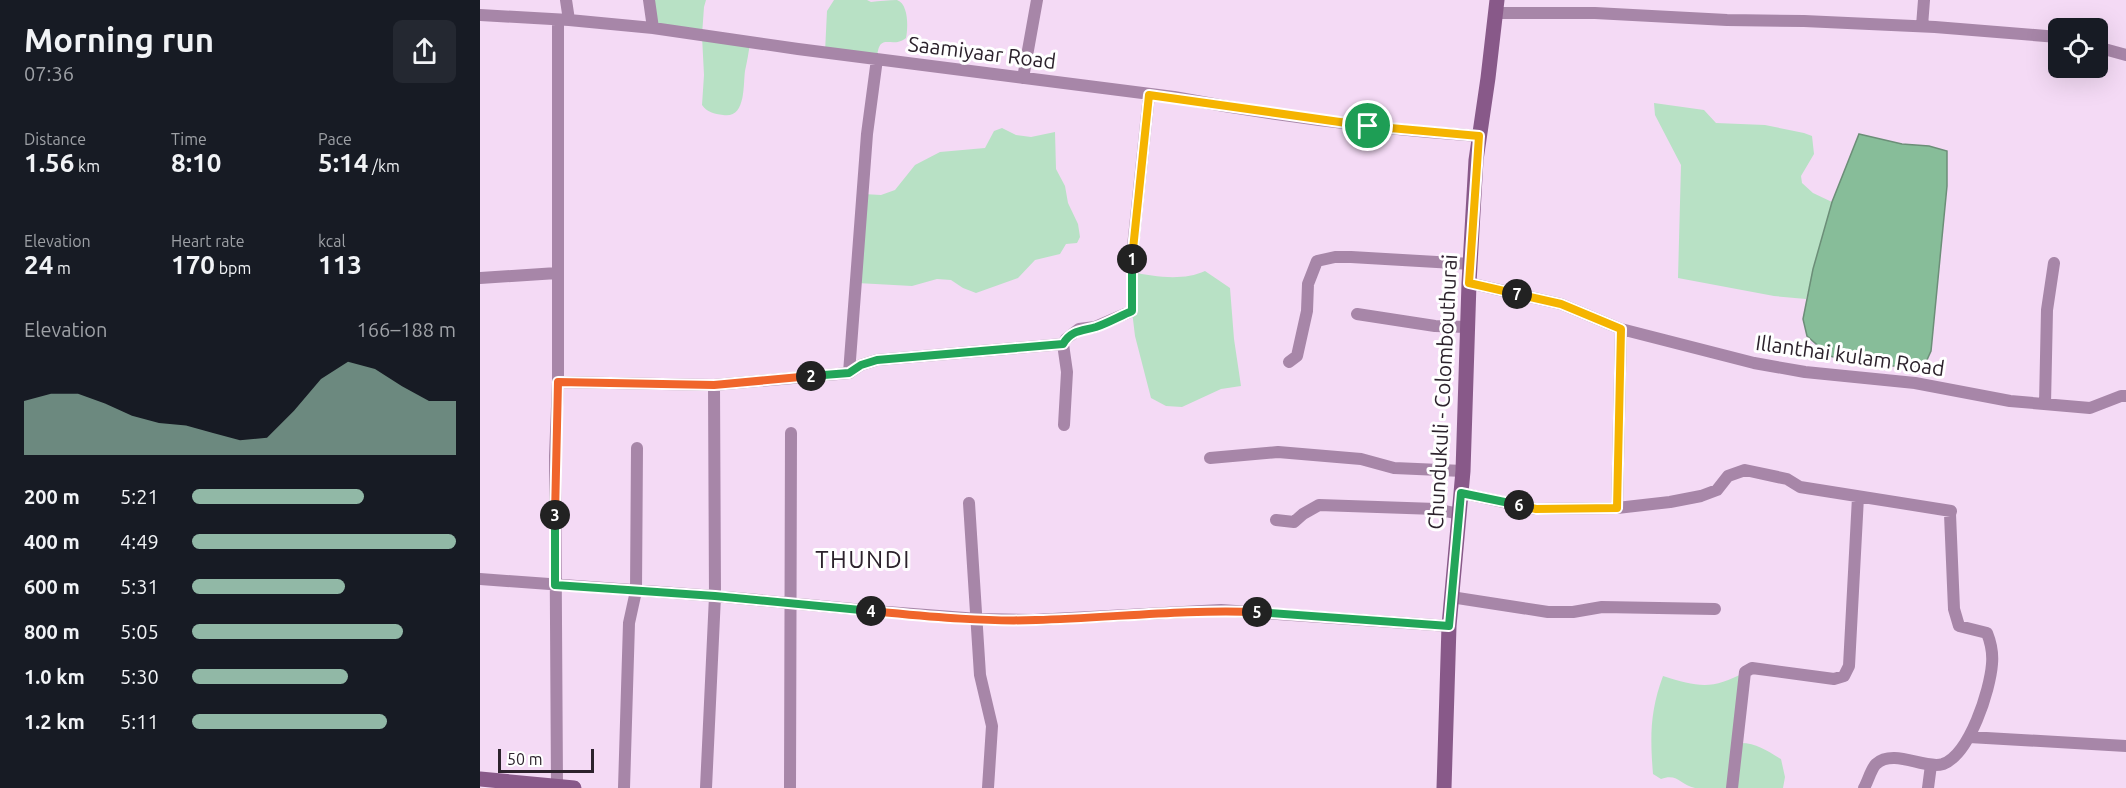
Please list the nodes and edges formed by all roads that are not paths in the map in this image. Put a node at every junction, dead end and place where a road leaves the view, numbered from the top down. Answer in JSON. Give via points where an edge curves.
{"nodes":[{"id":1,"x":566,"y":0,"type":"edge"},
{"id":2,"x":649,"y":0,"type":"edge"},
{"id":3,"x":1037,"y":0,"type":"edge"},
{"id":4,"x":1924,"y":0,"type":"edge"},
{"id":5,"x":1497,"y":6,"type":"edge"},
{"id":6,"x":480,"y":15,"type":"edge"},
{"id":7,"x":563,"y":20,"type":"junction"},
{"id":8,"x":1922,"y":26,"type":"junction"},
{"id":9,"x":653,"y":28,"type":"junction"},
{"id":10,"x":2048,"y":36,"type":"edge"},
{"id":11,"x":2108,"y":49,"type":"edge"},
{"id":12,"x":2126,"y":55,"type":"edge"},
{"id":13,"x":877,"y":59,"type":"junction"},
{"id":14,"x":1023,"y":78,"type":"junction"},
{"id":15,"x":1149,"y":95,"type":"junction"},
{"id":16,"x":1479,"y":136,"type":"junction"},
{"id":17,"x":2054,"y":263,"type":"dead end"},
{"id":18,"x":1471,"y":264,"type":"junction"},
{"id":19,"x":557,"y":273,"type":"junction"},
{"id":20,"x":480,"y":278,"type":"edge"},
{"id":21,"x":1469,"y":283,"type":"junction"},
{"id":22,"x":1357,"y":314,"type":"dead end"},
{"id":23,"x":1467,"y":327,"type":"junction"},
{"id":24,"x":1621,"y":329,"type":"junction"},
{"id":25,"x":1063,"y":344,"type":"junction"},
{"id":26,"x":1289,"y":362,"type":"dead end"},
{"id":27,"x":849,"y":373,"type":"junction"},
{"id":28,"x":558,"y":382,"type":"junction"},
{"id":29,"x":714,"y":385,"type":"junction"},
{"id":30,"x":2126,"y":396,"type":"edge"},
{"id":31,"x":2045,"y":404,"type":"junction"},
{"id":32,"x":1064,"y":425,"type":"dead end"},
{"id":33,"x":791,"y":434,"type":"dead end"},
{"id":34,"x":638,"y":448,"type":"dead end"},
{"id":35,"x":1210,"y":458,"type":"dead end"},
{"id":36,"x":1463,"y":471,"type":"junction"},
{"id":37,"x":1461,"y":493,"type":"junction"},
{"id":38,"x":1858,"y":497,"type":"junction"},
{"id":39,"x":969,"y":503,"type":"dead end"},
{"id":40,"x":1617,"y":508,"type":"junction"},
{"id":41,"x":1459,"y":514,"type":"junction"},
{"id":42,"x":1276,"y":520,"type":"dead end"},
{"id":43,"x":480,"y":579,"type":"edge"},
{"id":44,"x":555,"y":585,"type":"junction"},
{"id":45,"x":636,"y":591,"type":"junction"},
{"id":46,"x":715,"y":596,"type":"junction"},
{"id":47,"x":1451,"y":597,"type":"junction"},
{"id":48,"x":790,"y":604,"type":"junction"},
{"id":49,"x":1715,"y":609,"type":"dead end"},
{"id":50,"x":978,"y":619,"type":"junction"},
{"id":51,"x":1449,"y":626,"type":"junction"},
{"id":52,"x":1969,"y":737,"type":"junction"},
{"id":53,"x":2126,"y":747,"type":"edge"},
{"id":54,"x":1931,"y":765,"type":"junction"},
{"id":55,"x":480,"y":779,"type":"edge"},
{"id":56,"x":557,"y":787,"type":"edge"},
{"id":57,"x":574,"y":788,"type":"edge"},
{"id":58,"x":624,"y":788,"type":"edge"},
{"id":59,"x":706,"y":788,"type":"edge"},
{"id":60,"x":790,"y":788,"type":"edge"},
{"id":61,"x":988,"y":788,"type":"edge"},
{"id":62,"x":1444,"y":788,"type":"edge"},
{"id":63,"x":1731,"y":788,"type":"edge"},
{"id":64,"x":1864,"y":788,"type":"edge"},
{"id":65,"x":1928,"y":788,"type":"edge"}],
"edges":[{"from":1,"to":7,"type":"street"},
{"from":2,"to":9,"type":"street"},
{"from":3,"to":14,"type":"street"},
{"from":4,"to":8,"type":"street"},
{"from":5,"to":8,"type":"street","via":[[1727,20]]},
{"from":5,"to":16,"type":"main road","name":"Chundukuli - Colombouthurai"},
{"from":6,"to":7,"type":"street","name":"Saamiyaar Road"},
{"from":7,"to":9,"type":"street","name":"Saamiyaar Road"},
{"from":7,"to":19,"type":"street"},
{"from":8,"to":10,"type":"street"},
{"from":9,"to":13,"type":"street","name":"Saamiyaar Road"},
{"from":11,"to":12,"type":"street"},
{"from":13,"to":14,"type":"street","name":"Saamiyaar Road"},
{"from":13,"to":27,"type":"street","via":[[867,134]]},
{"from":14,"to":15,"type":"street","name":"Saamiyaar Road"},
{"from":15,"to":16,"type":"street","name":"Saamiyaar Road","via":[[1378,127]]},
{"from":15,"to":25,"type":"street","via":[[1132,256],[1132,311],[1095,327],[1079,329]]},
{"from":16,"to":18,"type":"main road","name":"Chundukuli - Colombouthurai"},
{"from":17,"to":31,"type":"street","via":[[2047,310]]},
{"from":18,"to":21,"type":"main road","name":"Chundukuli - Colombouthurai"},
{"from":18,"to":26,"type":"street","via":[[1352,257],[1317,261],[1308,284],[1307,311],[1297,356]]},
{"from":19,"to":20,"type":"street"},
{"from":19,"to":28,"type":"street"},
{"from":21,"to":23,"type":"main road","name":"Chundukuli - Colombouthurai"},
{"from":21,"to":24,"type":"street","name":"Illanthai kulam Road","via":[[1561,304]]},
{"from":22,"to":23,"type":"street"},
{"from":23,"to":36,"type":"main road","name":"Chundukuli - Colombouthurai"},
{"from":24,"to":31,"type":"street","name":"Illanthai kulam Road","via":[[1754,363]]},
{"from":24,"to":40,"type":"street"},
{"from":25,"to":27,"type":"street","via":[[877,360]]},
{"from":25,"to":32,"type":"street","via":[[1067,372]]},
{"from":27,"to":29,"type":"street"},
{"from":28,"to":29,"type":"street"},
{"from":28,"to":44,"type":"street"},
{"from":29,"to":46,"type":"street"},
{"from":30,"to":31,"type":"street","name":"Illanthai kulam Road","via":[[2090,408]]},
{"from":33,"to":48,"type":"street"},
{"from":34,"to":45,"type":"street"},
{"from":35,"to":36,"type":"street","via":[[1278,452],[1361,459],[1394,468]]},
{"from":36,"to":37,"type":"main road","name":"Chundukuli - Colombouthurai"},
{"from":37,"to":40,"type":"street","via":[[1536,509]]},
{"from":37,"to":41,"type":"main road","name":"Chundukuli - Colombouthurai"},
{"from":38,"to":40,"type":"street","via":[[1800,487],[1787,479],[1745,470],[1728,476],[1716,490],[1701,495]]},
{"from":38,"to":52,"type":"street","via":[[1951,511],[1954,609],[1959,626],[1988,633],[1992,647],[1993,663],[1985,702]]},
{"from":38,"to":63,"type":"street","via":[[1849,666],[1844,676],[1834,679],[1752,668],[1745,672]]},
{"from":39,"to":50,"type":"street"},
{"from":41,"to":42,"type":"street","via":[[1436,509],[1319,505],[1294,522]]},
{"from":41,"to":47,"type":"main road","name":"Chundukuli - Colombouthurai"},
{"from":43,"to":44,"type":"street"},
{"from":44,"to":45,"type":"street"},
{"from":44,"to":56,"type":"street"},
{"from":45,"to":46,"type":"street"},
{"from":45,"to":58,"type":"street","via":[[629,622]]},
{"from":46,"to":48,"type":"street"},
{"from":46,"to":59,"type":"street"},
{"from":47,"to":49,"type":"street","via":[[1548,612],[1602,607]]},
{"from":47,"to":51,"type":"main road","name":"Chundukuli - Colombouthurai"},
{"from":48,"to":50,"type":"street"},
{"from":48,"to":60,"type":"street"},
{"from":50,"to":51,"type":"street","via":[[1034,620],[1221,610]]},
{"from":50,"to":61,"type":"street","via":[[980,675],[992,726]]},
{"from":51,"to":62,"type":"main road","name":"Chundukuli - Colombouthurai"},
{"from":52,"to":53,"type":"street"},
{"from":52,"to":54,"type":"street","via":[[1950,761]]},
{"from":54,"to":64,"type":"street","via":[[1900,758],[1881,761],[1875,764]]},
{"from":54,"to":65,"type":"street"},
{"from":55,"to":56,"type":"main road"},
{"from":56,"to":57,"type":"main road"}]}
